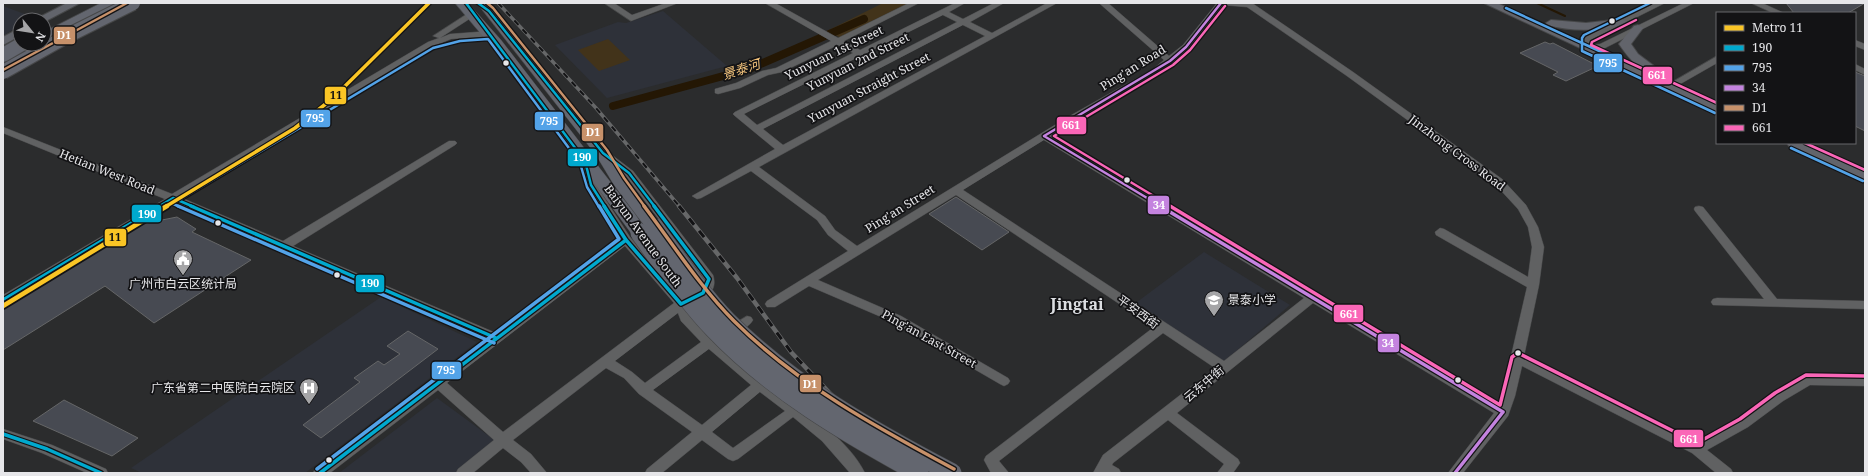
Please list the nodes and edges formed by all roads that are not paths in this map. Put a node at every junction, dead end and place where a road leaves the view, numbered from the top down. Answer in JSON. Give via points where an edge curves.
{"nodes":[{"id":1,"x":75,"y":3,"type":"edge"},
{"id":2,"x":87,"y":3,"type":"edge"},
{"id":3,"x":101,"y":3,"type":"edge"},
{"id":4,"x":111,"y":3,"type":"edge"},
{"id":5,"x":461,"y":3,"type":"edge"},
{"id":6,"x":466,"y":3,"type":"edge"},
{"id":7,"x":608,"y":3,"type":"edge"},
{"id":8,"x":674,"y":3,"type":"edge"},
{"id":9,"x":769,"y":3,"type":"edge"},
{"id":10,"x":916,"y":3,"type":"edge"},
{"id":11,"x":961,"y":3,"type":"edge"},
{"id":12,"x":1000,"y":3,"type":"edge"},
{"id":13,"x":1053,"y":3,"type":"edge"},
{"id":14,"x":1103,"y":3,"type":"edge"},
{"id":15,"x":1222,"y":3,"type":"edge"},
{"id":16,"x":1489,"y":3,"type":"edge"},
{"id":17,"x":1508,"y":3,"type":"edge"},
{"id":18,"x":1662,"y":3,"type":"edge"},
{"id":19,"x":1690,"y":3,"type":"edge"},
{"id":20,"x":1755,"y":3,"type":"edge"},
{"id":21,"x":132,"y":4,"type":"edge"},
{"id":22,"x":1247,"y":4,"type":"edge"},
{"id":23,"x":486,"y":7,"type":"edge"},
{"id":24,"x":475,"y":9,"type":"edge"},
{"id":25,"x":943,"y":12,"type":"junction"},
{"id":26,"x":1778,"y":12,"type":"edge"},
{"id":27,"x":52,"y":14,"type":"edge"},
{"id":28,"x":1634,"y":16,"type":"junction"},
{"id":29,"x":963,"y":22,"type":"junction"},
{"id":30,"x":1622,"y":22,"type":"junction"},
{"id":31,"x":1551,"y":23,"type":"junction"},
{"id":32,"x":1649,"y":23,"type":"junction"},
{"id":33,"x":52,"y":28,"type":"edge"},
{"id":34,"x":1638,"y":28,"type":"junction"},
{"id":35,"x":52,"y":29,"type":"edge"},
{"id":36,"x":52,"y":29,"type":"edge"},
{"id":37,"x":490,"y":34,"type":"junction"},
{"id":38,"x":12,"y":36,"type":"edge"},
{"id":39,"x":992,"y":36,"type":"junction"},
{"id":40,"x":838,"y":41,"type":"junction"},
{"id":41,"x":3,"y":42,"type":"edge"},
{"id":42,"x":12,"y":43,"type":"edge"},
{"id":43,"x":1586,"y":43,"type":"junction"},
{"id":44,"x":1602,"y":46,"type":"junction"},
{"id":45,"x":3,"y":48,"type":"edge"},
{"id":46,"x":12,"y":50,"type":"edge"},
{"id":47,"x":18,"y":52,"type":"edge"},
{"id":48,"x":3,"y":54,"type":"edge"},
{"id":49,"x":861,"y":54,"type":"junction"},
{"id":50,"x":3,"y":60,"type":"edge"},
{"id":51,"x":1716,"y":60,"type":"edge"},
{"id":52,"x":1170,"y":61,"type":"junction"},
{"id":53,"x":18,"y":67,"type":"junction"},
{"id":54,"x":3,"y":68,"type":"edge"},
{"id":55,"x":1650,"y":68,"type":"junction"},
{"id":56,"x":1856,"y":68,"type":"edge"},
{"id":57,"x":3,"y":72,"type":"edge"},
{"id":58,"x":1865,"y":72,"type":"edge"},
{"id":59,"x":3,"y":76,"type":"edge"},
{"id":60,"x":1679,"y":81,"type":"junction"},
{"id":61,"x":718,"y":91,"type":"dead end"},
{"id":62,"x":1716,"y":98,"type":"edge"},
{"id":63,"x":1716,"y":108,"type":"edge"},
{"id":64,"x":756,"y":129,"type":"junction"},
{"id":65,"x":3,"y":130,"type":"edge"},
{"id":66,"x":1044,"y":136,"type":"junction"},
{"id":67,"x":452,"y":143,"type":"dead end"},
{"id":68,"x":1795,"y":144,"type":"edge"},
{"id":69,"x":1817,"y":144,"type":"edge"},
{"id":70,"x":781,"y":149,"type":"junction"},
{"id":71,"x":603,"y":153,"type":"junction"},
{"id":72,"x":1865,"y":165,"type":"edge"},
{"id":73,"x":751,"y":166,"type":"junction"},
{"id":74,"x":1865,"y":176,"type":"edge"},
{"id":75,"x":956,"y":190,"type":"junction"},
{"id":76,"x":697,"y":196,"type":"dead end"},
{"id":77,"x":170,"y":197,"type":"junction"},
{"id":78,"x":1699,"y":209,"type":"dead end"},
{"id":79,"x":1440,"y":232,"type":"dead end"},
{"id":80,"x":640,"y":234,"type":"junction"},
{"id":81,"x":93,"y":243,"type":"junction"},
{"id":82,"x":284,"y":246,"type":"junction"},
{"id":83,"x":856,"y":251,"type":"junction"},
{"id":84,"x":809,"y":281,"type":"junction"},
{"id":85,"x":1533,"y":285,"type":"junction"},
{"id":86,"x":3,"y":293,"type":"edge"},
{"id":87,"x":1311,"y":298,"type":"junction"},
{"id":88,"x":3,"y":300,"type":"edge"},
{"id":89,"x":1716,"y":302,"type":"dead end"},
{"id":90,"x":1774,"y":303,"type":"junction"},
{"id":91,"x":681,"y":304,"type":"junction"},
{"id":92,"x":771,"y":304,"type":"dead end"},
{"id":93,"x":1865,"y":305,"type":"edge"},
{"id":94,"x":747,"y":320,"type":"dead end"},
{"id":95,"x":1163,"y":327,"type":"junction"},
{"id":96,"x":496,"y":338,"type":"junction"},
{"id":97,"x":708,"y":345,"type":"junction"},
{"id":98,"x":1517,"y":358,"type":"junction"},
{"id":99,"x":605,"y":361,"type":"junction"},
{"id":100,"x":1223,"y":367,"type":"junction"},
{"id":101,"x":1004,"y":381,"type":"dead end"},
{"id":102,"x":1865,"y":381,"type":"edge"},
{"id":103,"x":438,"y":383,"type":"junction"},
{"id":104,"x":760,"y":385,"type":"junction"},
{"id":105,"x":644,"y":390,"type":"junction"},
{"id":106,"x":1503,"y":412,"type":"junction"},
{"id":107,"x":1168,"y":413,"type":"junction"},
{"id":108,"x":788,"y":415,"type":"dead end"},
{"id":109,"x":703,"y":432,"type":"junction"},
{"id":110,"x":3,"y":434,"type":"edge"},
{"id":111,"x":503,"y":440,"type":"junction"},
{"id":112,"x":1697,"y":449,"type":"junction"},
{"id":113,"x":1106,"y":471,"type":"edge"},
{"id":114,"x":101,"y":473,"type":"edge"},
{"id":115,"x":320,"y":473,"type":"edge"},
{"id":116,"x":463,"y":473,"type":"edge"},
{"id":117,"x":540,"y":473,"type":"edge"},
{"id":118,"x":652,"y":473,"type":"edge"},
{"id":119,"x":858,"y":473,"type":"edge"},
{"id":120,"x":918,"y":473,"type":"edge"},
{"id":121,"x":952,"y":473,"type":"edge"},
{"id":122,"x":1002,"y":473,"type":"edge"},
{"id":123,"x":1224,"y":473,"type":"edge"},
{"id":124,"x":1455,"y":473,"type":"edge"},
{"id":125,"x":1726,"y":473,"type":"edge"}],
"edges":[{"from":1,"to":27,"type":"main road"},
{"from":2,"to":33,"type":"highway"},
{"from":3,"to":35,"type":"highway"},
{"from":4,"to":36,"type":"highway"},
{"from":5,"to":24,"type":"highway","name":"Baiyun Avenue South"},
{"from":6,"to":24,"type":"highway"},
{"from":7,"to":8,"type":"street","via":[[631,18]]},
{"from":9,"to":40,"type":"street"},
{"from":10,"to":40,"type":"street"},
{"from":11,"to":25,"type":"street","name":"Yunyuan 1st Street"},
{"from":12,"to":29,"type":"street","name":"Yunyuan 2nd Street"},
{"from":13,"to":39,"type":"street","name":"Yunyuan Straight Street"},
{"from":14,"to":52,"type":"street"},
{"from":15,"to":22,"type":"street"},
{"from":15,"to":52,"type":"street","name":"Ping'an Road"},
{"from":16,"to":43,"type":"main road"},
{"from":17,"to":31,"type":"main road"},
{"from":18,"to":28,"type":"street"},
{"from":19,"to":32,"type":"street"},
{"from":20,"to":26,"type":"street"},
{"from":21,"to":53,"type":"main road"},
{"from":21,"to":54,"type":"highway","via":[[75,28]]},
{"from":21,"to":57,"type":"highway","bridge":true},
{"from":22,"to":85,"type":"street","name":"Jinzhong Cross Road","via":[[1356,78],[1498,181],[1522,207],[1533,227],[1538,247]]},
{"from":23,"to":24,"type":"highway","name":"Baiyun Avenue South"},
{"from":23,"to":71,"type":"highway","name":"Baiyun Avenue South"},
{"from":24,"to":37,"type":"highway","name":"Baiyun Avenue South"},
{"from":24,"to":77,"type":"street"},
{"from":25,"to":29,"type":"street"},
{"from":25,"to":49,"type":"street","name":"Yunyuan 1st Street"},
{"from":28,"to":30,"type":"street"},
{"from":28,"to":32,"type":"street","via":[[1636,21]]},
{"from":29,"to":39,"type":"street"},
{"from":29,"to":64,"type":"street","name":"Yunyuan 2nd Street"},
{"from":30,"to":31,"type":"main road","via":[[1591,28]]},
{"from":30,"to":43,"type":"street"},
{"from":31,"to":43,"type":"main road"},
{"from":32,"to":34,"type":"street"},
{"from":34,"to":44,"type":"street"},
{"from":34,"to":55,"type":"main road","via":[[1625,44],[1634,56]]},
{"from":37,"to":77,"type":"street","via":[[450,37],[431,44]]},
{"from":37,"to":80,"type":"highway","name":"Baiyun Avenue South"},
{"from":38,"to":41,"type":"main road"},
{"from":39,"to":70,"type":"street","name":"Yunyuan Straight Street"},
{"from":40,"to":49,"type":"street"},
{"from":40,"to":61,"type":"street","via":[[779,70]]},
{"from":42,"to":45,"type":"highway"},
{"from":43,"to":44,"type":"main road"},
{"from":43,"to":63,"type":"main road"},
{"from":44,"to":55,"type":"main road"},
{"from":46,"to":48,"type":"highway","bridge":true},
{"from":47,"to":50,"type":"highway"},
{"from":49,"to":64,"type":"street","name":"Yunyuan 1st Street","via":[[738,114]]},
{"from":51,"to":60,"type":"street"},
{"from":52,"to":66,"type":"street","name":"Ping'an Road"},
{"from":53,"to":57,"type":"main road"},
{"from":53,"to":59,"type":"main road"},
{"from":55,"to":60,"type":"main road"},
{"from":56,"to":58,"type":"street"},
{"from":60,"to":62,"type":"main road"},
{"from":64,"to":70,"type":"street"},
{"from":65,"to":77,"type":"street","name":"Hetian West Road"},
{"from":66,"to":75,"type":"street","name":"Ping'an Street"},
{"from":66,"to":87,"type":"street"},
{"from":67,"to":82,"type":"street"},
{"from":68,"to":74,"type":"main road"},
{"from":69,"to":72,"type":"main road"},
{"from":70,"to":73,"type":"street","name":"Yunyuan Straight Street"},
{"from":71,"to":80,"type":"highway","name":"Baiyun Avenue South","via":[[620,181]]},
{"from":71,"to":91,"type":"street","via":[[629,173],[709,279],[708,288],[702,294]]},
{"from":73,"to":76,"type":"street","name":"Yunyuan Straight Street"},
{"from":73,"to":83,"type":"street","via":[[821,218],[829,231]]},
{"from":75,"to":83,"type":"street","name":"Ping'an Street"},
{"from":75,"to":95,"type":"street","name":"平安西街"},
{"from":77,"to":81,"type":"street"},
{"from":77,"to":82,"type":"street","name":"Hetian West Road"},
{"from":78,"to":90,"type":"street"},
{"from":79,"to":85,"type":"street"},
{"from":80,"to":91,"type":"street"},
{"from":80,"to":96,"type":"street"},
{"from":80,"to":120,"type":"highway","name":"Baiyun Avenue South","bridge":true,"via":[[714,329],[743,356],[823,417]]},
{"from":80,"to":121,"type":"highway","name":"Baiyun Avenue South","bridge":true,"via":[[774,364],[873,431]]},
{"from":81,"to":86,"type":"street"},
{"from":81,"to":88,"type":"street"},
{"from":82,"to":96,"type":"street","name":"Hetian West Road"},
{"from":83,"to":84,"type":"street","name":"Ping'an Street"},
{"from":84,"to":92,"type":"street","name":"Ping'an Street"},
{"from":84,"to":101,"type":"street","name":"Ping'an East Street","via":[[897,319]]},
{"from":85,"to":98,"type":"street","name":"Jinzhong Cross Road"},
{"from":87,"to":100,"type":"street","name":"云东中街"},
{"from":87,"to":106,"type":"street"},
{"from":89,"to":90,"type":"street"},
{"from":90,"to":93,"type":"street"},
{"from":91,"to":97,"type":"street","via":[[685,318]]},
{"from":91,"to":99,"type":"street"},
{"from":94,"to":97,"type":"street"},
{"from":95,"to":100,"type":"street"},
{"from":95,"to":122,"type":"street","name":"平安西街","via":[[991,460]]},
{"from":96,"to":103,"type":"street"},
{"from":97,"to":104,"type":"street"},
{"from":97,"to":105,"type":"street"},
{"from":98,"to":106,"type":"street","name":"Jinzhong Cross Road"},
{"from":98,"to":112,"type":"street"},
{"from":99,"to":105,"type":"street","via":[[628,375]]},
{"from":99,"to":111,"type":"street"},
{"from":100,"to":107,"type":"street","name":"云东中街"},
{"from":102,"to":112,"type":"street","via":[[1808,380],[1778,397],[1743,423]]},
{"from":103,"to":111,"type":"street"},
{"from":103,"to":115,"type":"street"},
{"from":104,"to":109,"type":"street"},
{"from":104,"to":119,"type":"street","via":[[831,439]]},
{"from":105,"to":109,"type":"street"},
{"from":106,"to":124,"type":"street","name":"Jinzhong Cross Road"},
{"from":107,"to":113,"type":"street","name":"云东中街","via":[[1108,458]]},
{"from":107,"to":123,"type":"street","via":[[1233,463]]},
{"from":108,"to":109,"type":"street","via":[[733,455]]},
{"from":109,"to":118,"type":"street"},
{"from":110,"to":114,"type":"street","via":[[47,449]]},
{"from":111,"to":116,"type":"street"},
{"from":111,"to":117,"type":"street"},
{"from":112,"to":125,"type":"street"}]}
